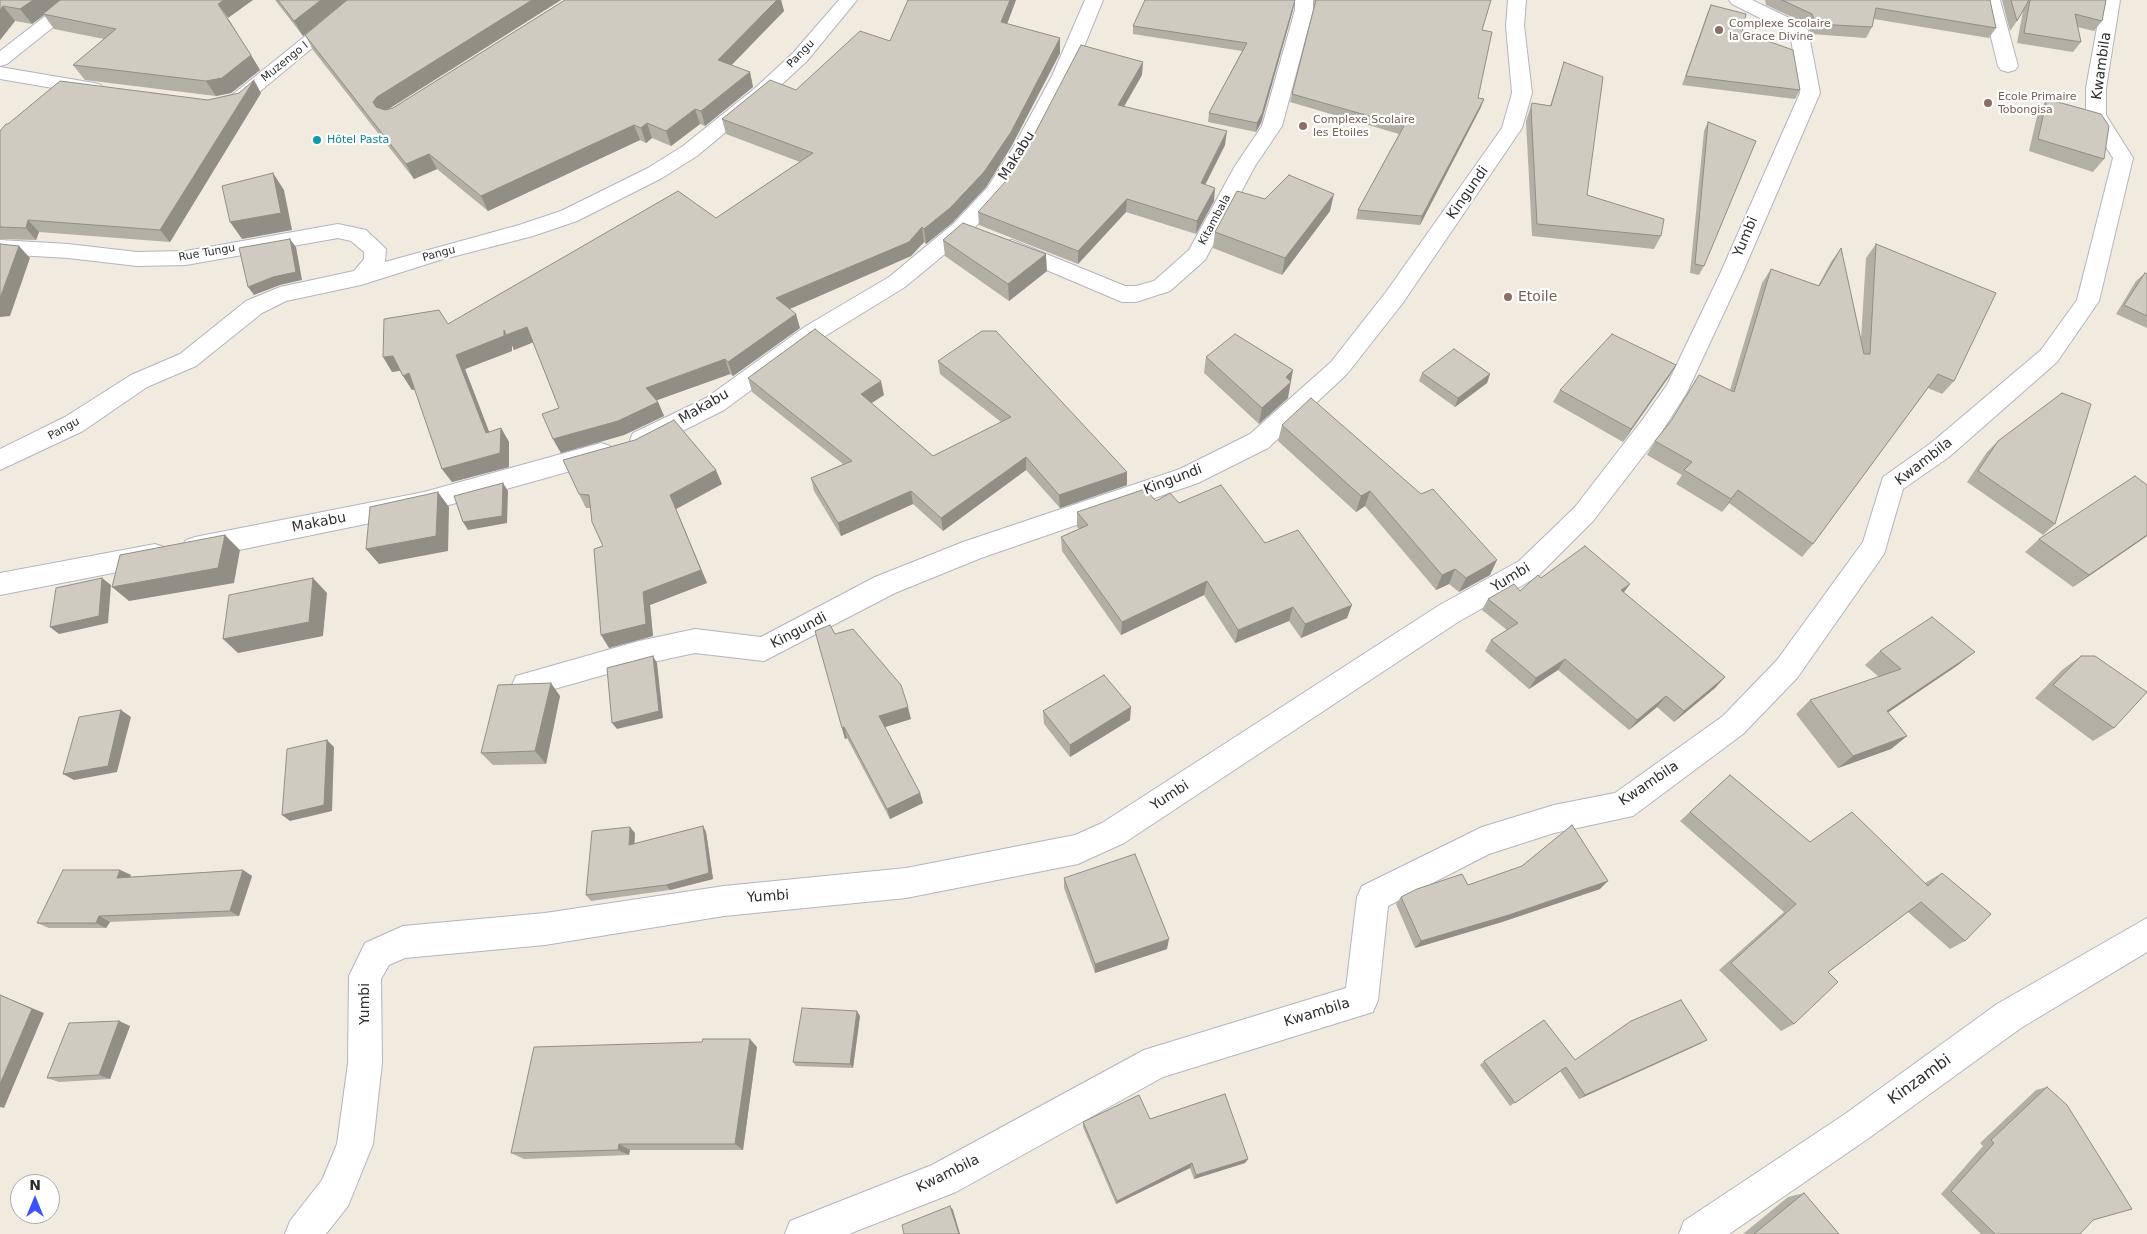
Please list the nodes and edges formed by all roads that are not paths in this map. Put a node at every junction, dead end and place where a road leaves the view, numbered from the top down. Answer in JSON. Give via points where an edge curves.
{"nodes":[{"id":1,"x":78,"y":0,"type":"edge"},
{"id":2,"x":361,"y":0,"type":"edge"},
{"id":3,"x":848,"y":0,"type":"edge"},
{"id":4,"x":1094,"y":0,"type":"edge"},
{"id":5,"x":1304,"y":0,"type":"edge"},
{"id":6,"x":1517,"y":0,"type":"edge"},
{"id":7,"x":1738,"y":0,"type":"edge"},
{"id":8,"x":1991,"y":0,"type":"edge"},
{"id":9,"x":2111,"y":0,"type":"edge"},
{"id":10,"x":0,"y":60,"type":"edge"},
{"id":11,"x":2008,"y":66,"type":"dead end"},
{"id":12,"x":0,"y":73,"type":"edge"},
{"id":13,"x":114,"y":92,"type":"edge"},
{"id":14,"x":207,"y":103,"type":"edge"},
{"id":15,"x":977,"y":234,"type":"junction"},
{"id":16,"x":0,"y":247,"type":"edge"},
{"id":17,"x":361,"y":277,"type":"junction"},
{"id":18,"x":0,"y":460,"type":"edge"},
{"id":19,"x":0,"y":584,"type":"edge"},
{"id":20,"x":526,"y":685,"type":"edge"},
{"id":21,"x":2147,"y":934,"type":"edge"},
{"id":22,"x":303,"y":1234,"type":"edge"},
{"id":23,"x":803,"y":1234,"type":"edge"},
{"id":24,"x":1697,"y":1234,"type":"edge"}],
"edges":[{"from":1,"to":10,"type":"street"},
{"from":2,"to":14,"type":"street","name":"Muzengo I","via":[[239,99]]},
{"from":3,"to":17,"type":"street","name":"Pangu","via":[[800,57],[761,94],[690,151],[655,173],[570,216]]},
{"from":4,"to":15,"type":"street","name":"Makabu","via":[[1062,76],[1024,148],[994,193]]},
{"from":5,"to":15,"type":"street","name":"Kitambala","via":[[1272,126],[1245,166],[1197,255],[1162,286],[1136,294],[1122,294]]},
{"from":6,"to":20,"type":"street","name":"Kingundi","via":[[1515,26],[1522,93],[1512,128],[1394,298],[1339,368],[1259,441],[1189,476],[972,550],[900,579],[764,649],[695,641]]},
{"from":7,"to":22,"type":"street","name":"Yumbi","via":[[1799,30],[1810,93],[1677,388],[1584,514],[1528,569],[1448,614],[1113,833],[1078,849],[906,883],[816,894],[724,900],[545,929],[403,942],[377,954],[365,976],[365,1063],[355,1144],[335,1193]]},
{"from":8,"to":11,"type":"street"},
{"from":9,"to":23,"type":"street","name":"Kwambila","via":[[2096,88],[2096,115],[2123,158],[2088,301],[2049,356],[1940,450],[1892,484],[1875,546],[1787,669],[1733,726],[1622,806],[1554,819],[1482,842],[1373,897],[1361,1000],[1156,1062],[943,1179]]},
{"from":12,"to":13,"type":"street"},
{"from":15,"to":19,"type":"street","name":"Makabu","via":[[814,332],[715,404],[632,444],[424,502]]},
{"from":16,"to":17,"type":"street","name":"Rue Tungu","via":[[136,259],[186,258],[338,231],[358,235],[375,249],[375,260]]},
{"from":17,"to":18,"type":"street","name":"Pangu","via":[[280,295],[254,307],[188,360],[140,381],[74,424]]},
{"from":21,"to":24,"type":"street","name":"Kinzambi","via":[[2009,1016],[1857,1126]]}]}
